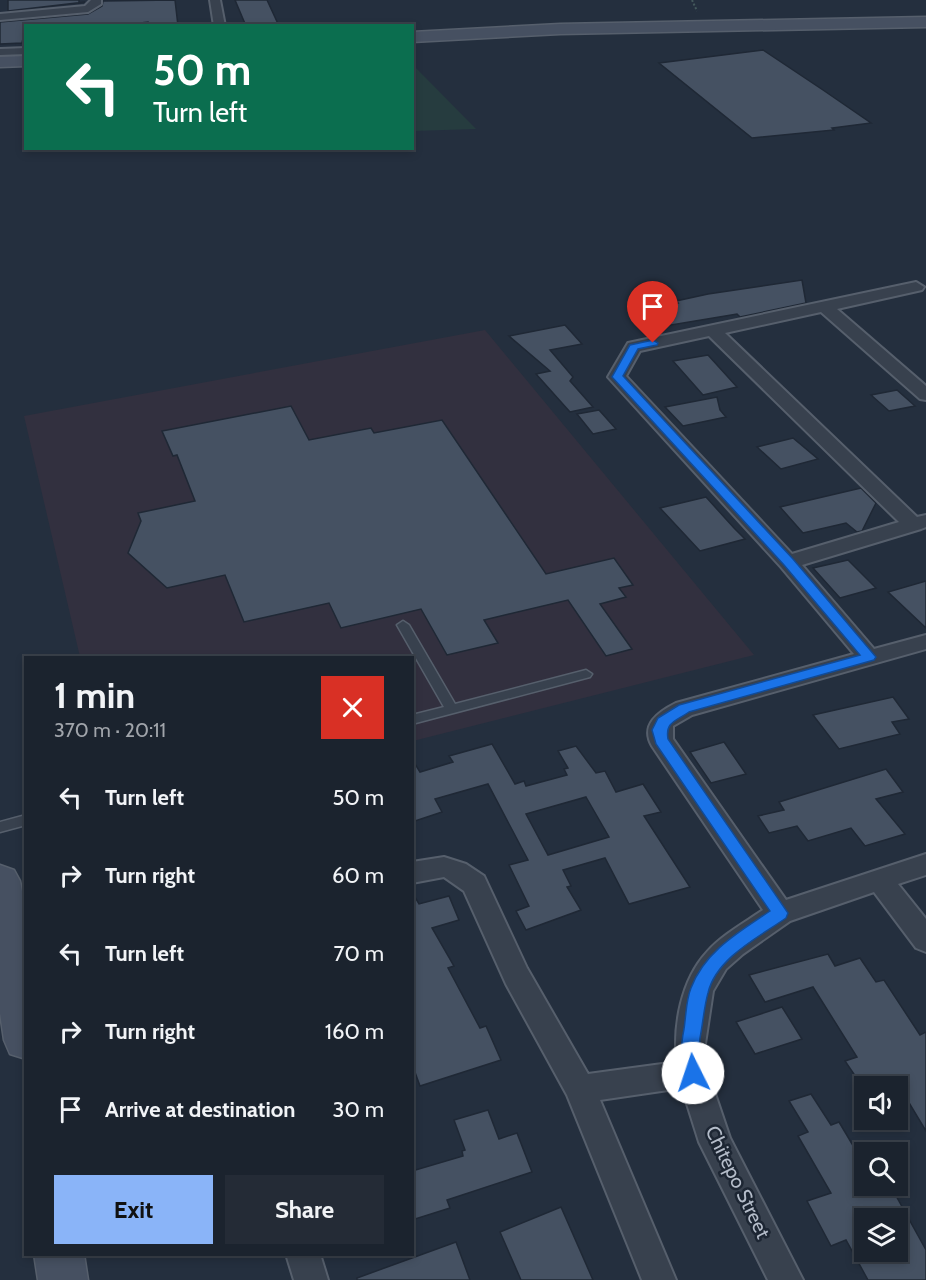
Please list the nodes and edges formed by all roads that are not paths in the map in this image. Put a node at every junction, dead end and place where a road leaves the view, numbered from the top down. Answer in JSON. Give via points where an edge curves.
{"nodes":[{"id":1,"x":96,"y":0,"type":"edge"},
{"id":2,"x":215,"y":0,"type":"edge"},
{"id":3,"x":0,"y":17,"type":"edge"},
{"id":4,"x":926,"y":22,"type":"edge"},
{"id":5,"x":220,"y":24,"type":"edge"},
{"id":6,"x":414,"y":37,"type":"edge"},
{"id":7,"x":24,"y":51,"type":"edge"},
{"id":8,"x":0,"y":52,"type":"edge"},
{"id":9,"x":24,"y":61,"type":"edge"},
{"id":10,"x":0,"y":62,"type":"edge"},
{"id":11,"x":916,"y":287,"type":"dead end"},
{"id":12,"x":824,"y":306,"type":"junction"},
{"id":13,"x":711,"y":329,"type":"junction"},
{"id":14,"x":926,"y":395,"type":"edge"},
{"id":15,"x":920,"y":523,"type":"edge"},
{"id":16,"x":788,"y":562,"type":"junction"},
{"id":17,"x":403,"y":625,"type":"dead end"},
{"id":18,"x":926,"y":642,"type":"edge"},
{"id":19,"x":869,"y":657,"type":"junction"},
{"id":20,"x":586,"y":674,"type":"dead end"},
{"id":21,"x":452,"y":709,"type":"junction"},
{"id":22,"x":414,"y":719,"type":"edge"},
{"id":23,"x":24,"y":821,"type":"edge"},
{"id":24,"x":0,"y":827,"type":"edge"},
{"id":25,"x":926,"y":864,"type":"edge"},
{"id":26,"x":414,"y":873,"type":"edge"},
{"id":27,"x":880,"y":880,"type":"junction"},
{"id":28,"x":0,"y":881,"type":"edge"},
{"id":29,"x":780,"y":913,"type":"junction"},
{"id":30,"x":926,"y":940,"type":"edge"},
{"id":31,"x":24,"y":1028,"type":"edge"},
{"id":32,"x":693,"y":1073,"type":"junction"},
{"id":33,"x":580,"y":1089,"type":"junction"},
{"id":34,"x":59,"y":1256,"type":"edge"},
{"id":35,"x":304,"y":1256,"type":"edge"},
{"id":36,"x":63,"y":1280,"type":"edge"},
{"id":37,"x":311,"y":1280,"type":"edge"},
{"id":38,"x":659,"y":1280,"type":"edge"},
{"id":39,"x":786,"y":1280,"type":"edge"}],
"edges":[{"from":1,"to":3,"type":"street","via":[[88,9]]},
{"from":2,"to":5,"type":"street"},
{"from":4,"to":6,"type":"street","via":[[560,29]]},
{"from":7,"to":8,"type":"street"},
{"from":9,"to":10,"type":"street"},
{"from":11,"to":12,"type":"street"},
{"from":12,"to":13,"type":"street"},
{"from":12,"to":14,"type":"street"},
{"from":13,"to":15,"type":"street"},
{"from":13,"to":16,"type":"street","via":[[634,347],[617,377]]},
{"from":15,"to":16,"type":"street"},
{"from":16,"to":19,"type":"street"},
{"from":17,"to":21,"type":"lane"},
{"from":18,"to":19,"type":"street"},
{"from":19,"to":29,"type":"street","via":[[684,709],[663,722],[659,730],[661,740]]},
{"from":20,"to":21,"type":"lane"},
{"from":21,"to":22,"type":"lane"},
{"from":23,"to":24,"type":"lane"},
{"from":25,"to":27,"type":"street","name":"Chitepo Street"},
{"from":26,"to":33,"type":"street","via":[[444,867],[474,884],[516,975]]},
{"from":27,"to":29,"type":"street","name":"Chitepo Street"},
{"from":27,"to":30,"type":"street"},
{"from":28,"to":31,"type":"street"},
{"from":29,"to":32,"type":"street","name":"Chitepo Street","via":[[733,945],[716,961],[699,989],[690,1044]]},
{"from":32,"to":33,"type":"street"},
{"from":32,"to":39,"type":"street","name":"Chitepo Street","via":[[715,1142]]},
{"from":33,"to":38,"type":"street"},
{"from":34,"to":36,"type":"street"},
{"from":35,"to":37,"type":"street"}]}
